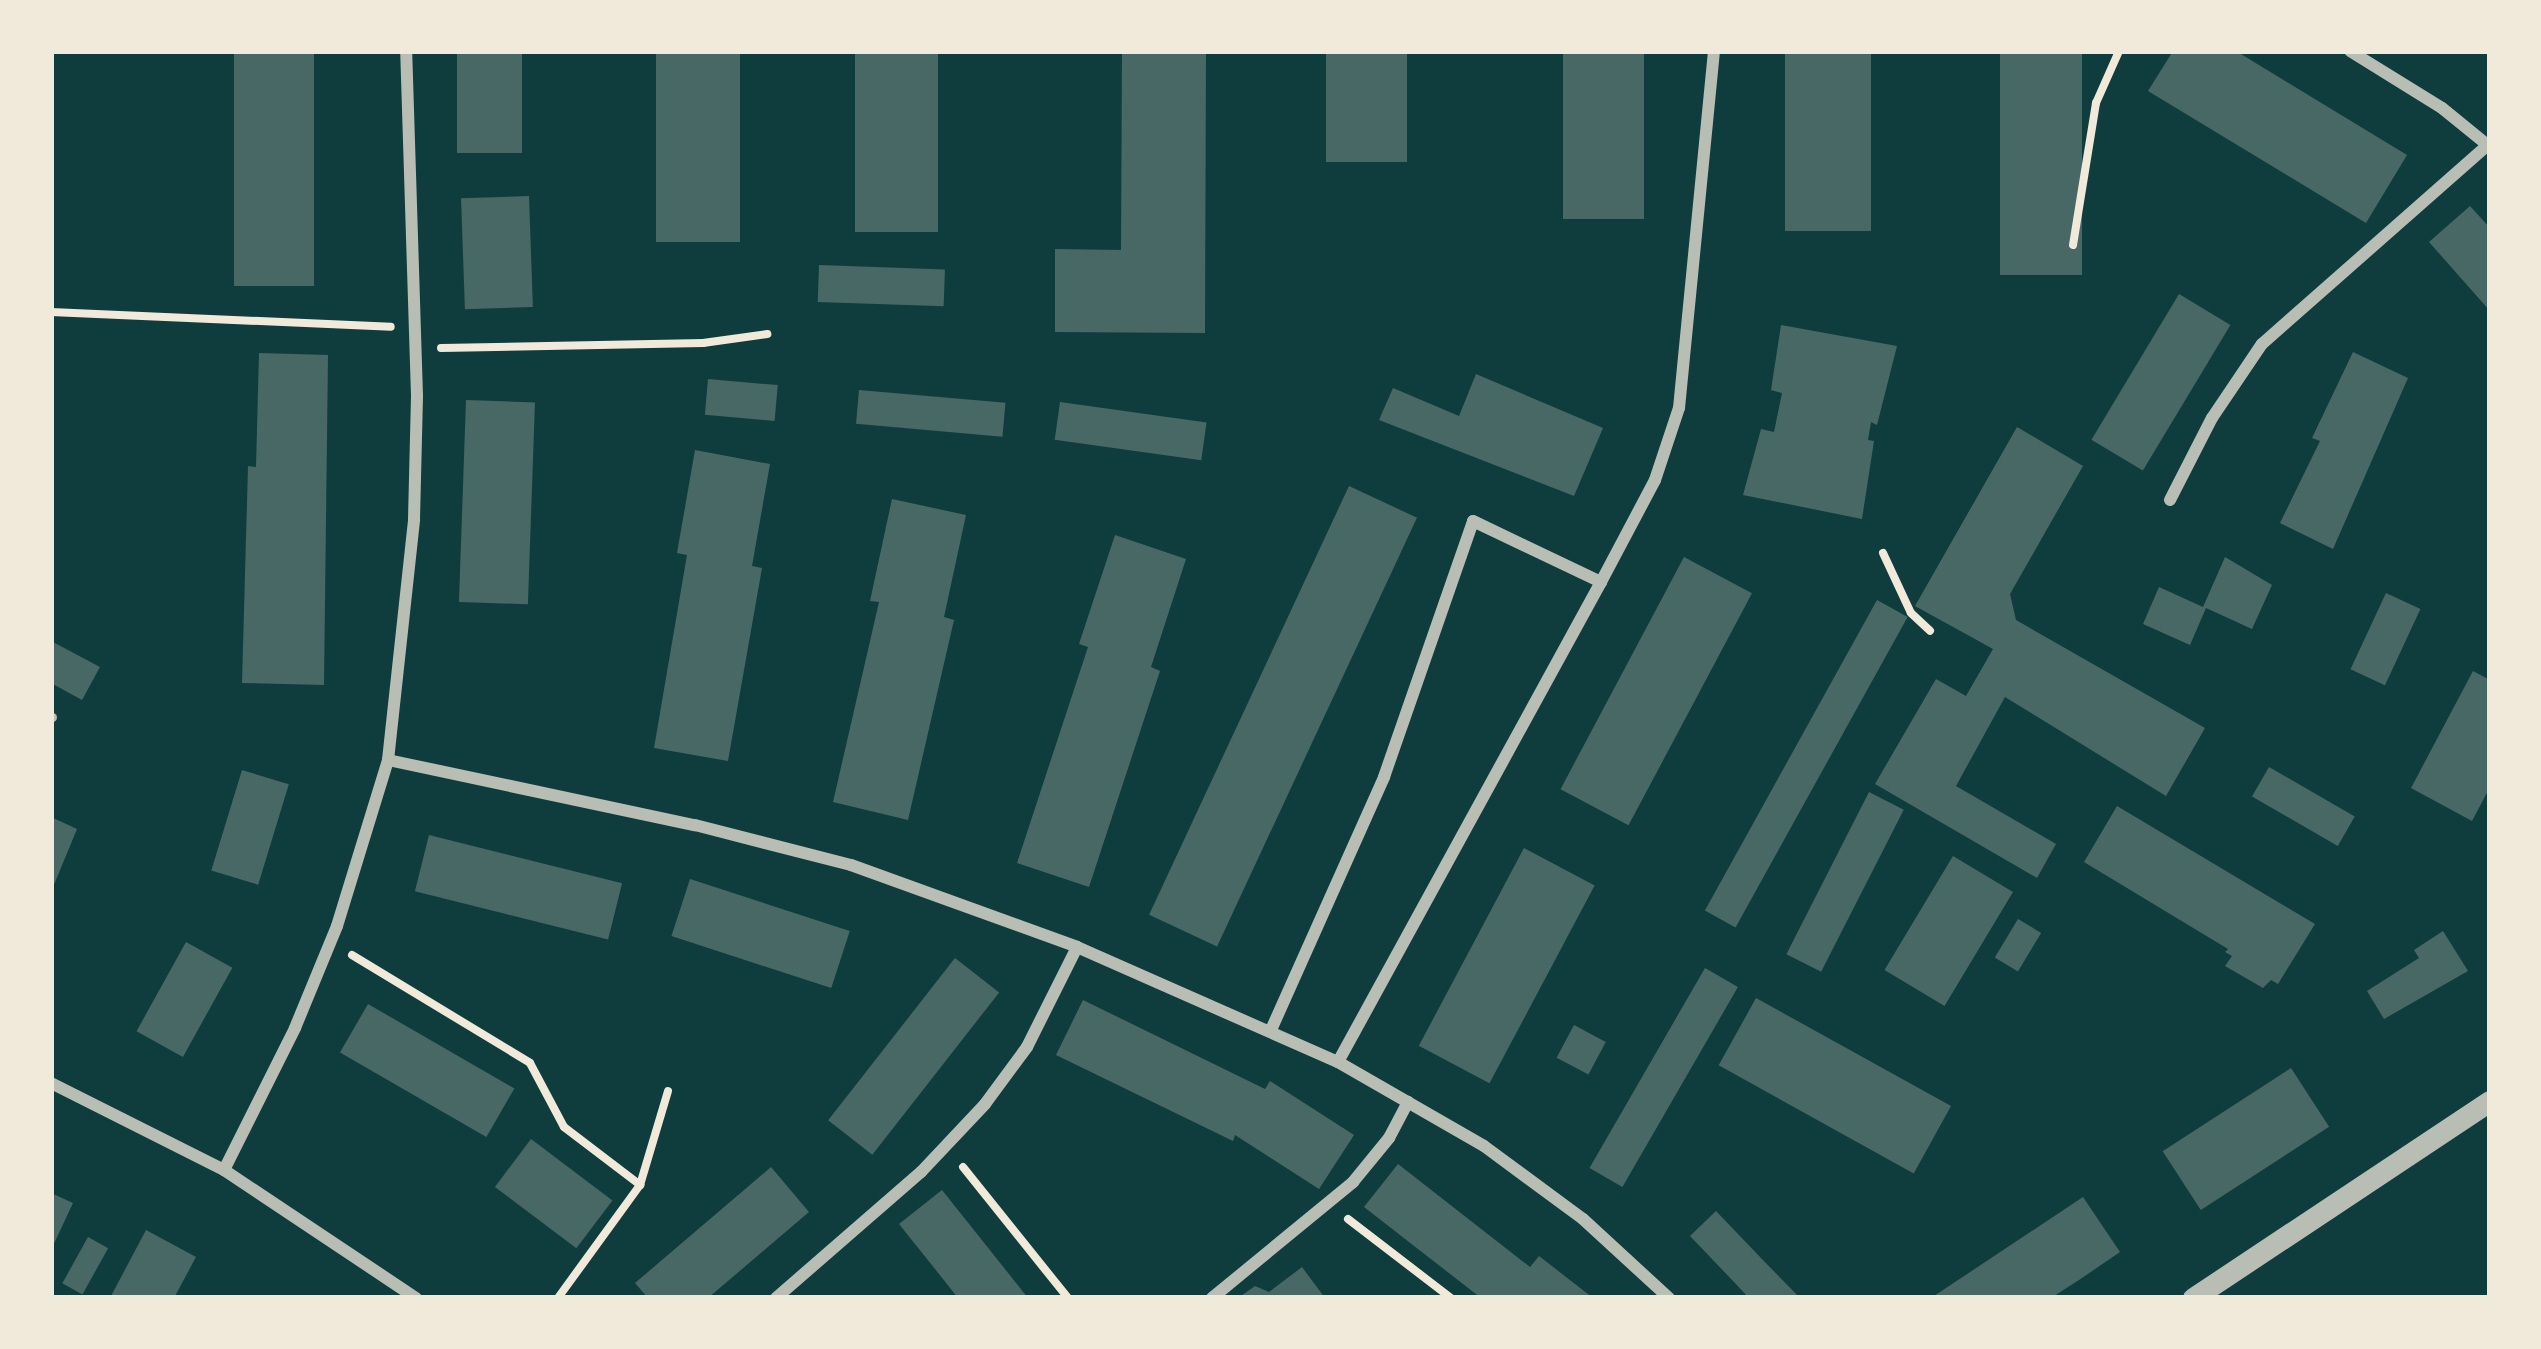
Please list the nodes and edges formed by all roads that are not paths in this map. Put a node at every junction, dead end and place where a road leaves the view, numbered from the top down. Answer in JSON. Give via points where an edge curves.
{"nodes":[{"id":1,"x":406,"y":51,"type":"edge"},
{"id":2,"x":1714,"y":51,"type":"edge"},
{"id":3,"x":2350,"y":51,"type":"edge"},
{"id":4,"x":2489,"y":146,"type":"edge"},
{"id":5,"x":2170,"y":500,"type":"dead end"},
{"id":6,"x":1601,"y":582,"type":"junction"},
{"id":7,"x":388,"y":760,"type":"junction"},
{"id":8,"x":1077,"y":947,"type":"junction"},
{"id":9,"x":1271,"y":1030,"type":"junction"},
{"id":10,"x":1338,"y":1062,"type":"junction"},
{"id":11,"x":51,"y":1083,"type":"edge"},
{"id":12,"x":2490,"y":1101,"type":"edge"},
{"id":13,"x":1408,"y":1102,"type":"junction"},
{"id":14,"x":224,"y":1170,"type":"junction"},
{"id":15,"x":416,"y":1298,"type":"edge"},
{"id":16,"x":776,"y":1298,"type":"edge"},
{"id":17,"x":1212,"y":1298,"type":"edge"},
{"id":18,"x":1669,"y":1298,"type":"edge"},
{"id":19,"x":2193,"y":1298,"type":"edge"}],
"edges":[{"from":1,"to":7,"type":"street","via":[[413,539]]},
{"from":2,"to":6,"type":"street","via":[[1679,408],[1654,480]]},
{"from":3,"to":4,"type":"street"},
{"from":4,"to":5,"type":"street","via":[[2262,344]]},
{"from":6,"to":9,"type":"street","via":[[1473,521],[1384,777]]},
{"from":6,"to":10,"type":"street"},
{"from":7,"to":8,"type":"street","via":[[851,865]]},
{"from":7,"to":14,"type":"street","via":[[296,1028]]},
{"from":8,"to":9,"type":"street"},
{"from":8,"to":16,"type":"street","via":[[1027,1047],[947,1147]]},
{"from":9,"to":10,"type":"street"},
{"from":10,"to":13,"type":"street"},
{"from":11,"to":14,"type":"street"},
{"from":12,"to":19,"type":"street"},
{"from":13,"to":17,"type":"street","via":[[1378,1153],[1336,1198]]},
{"from":13,"to":18,"type":"street","via":[[1533,1180]]},
{"from":14,"to":15,"type":"street"}]}
